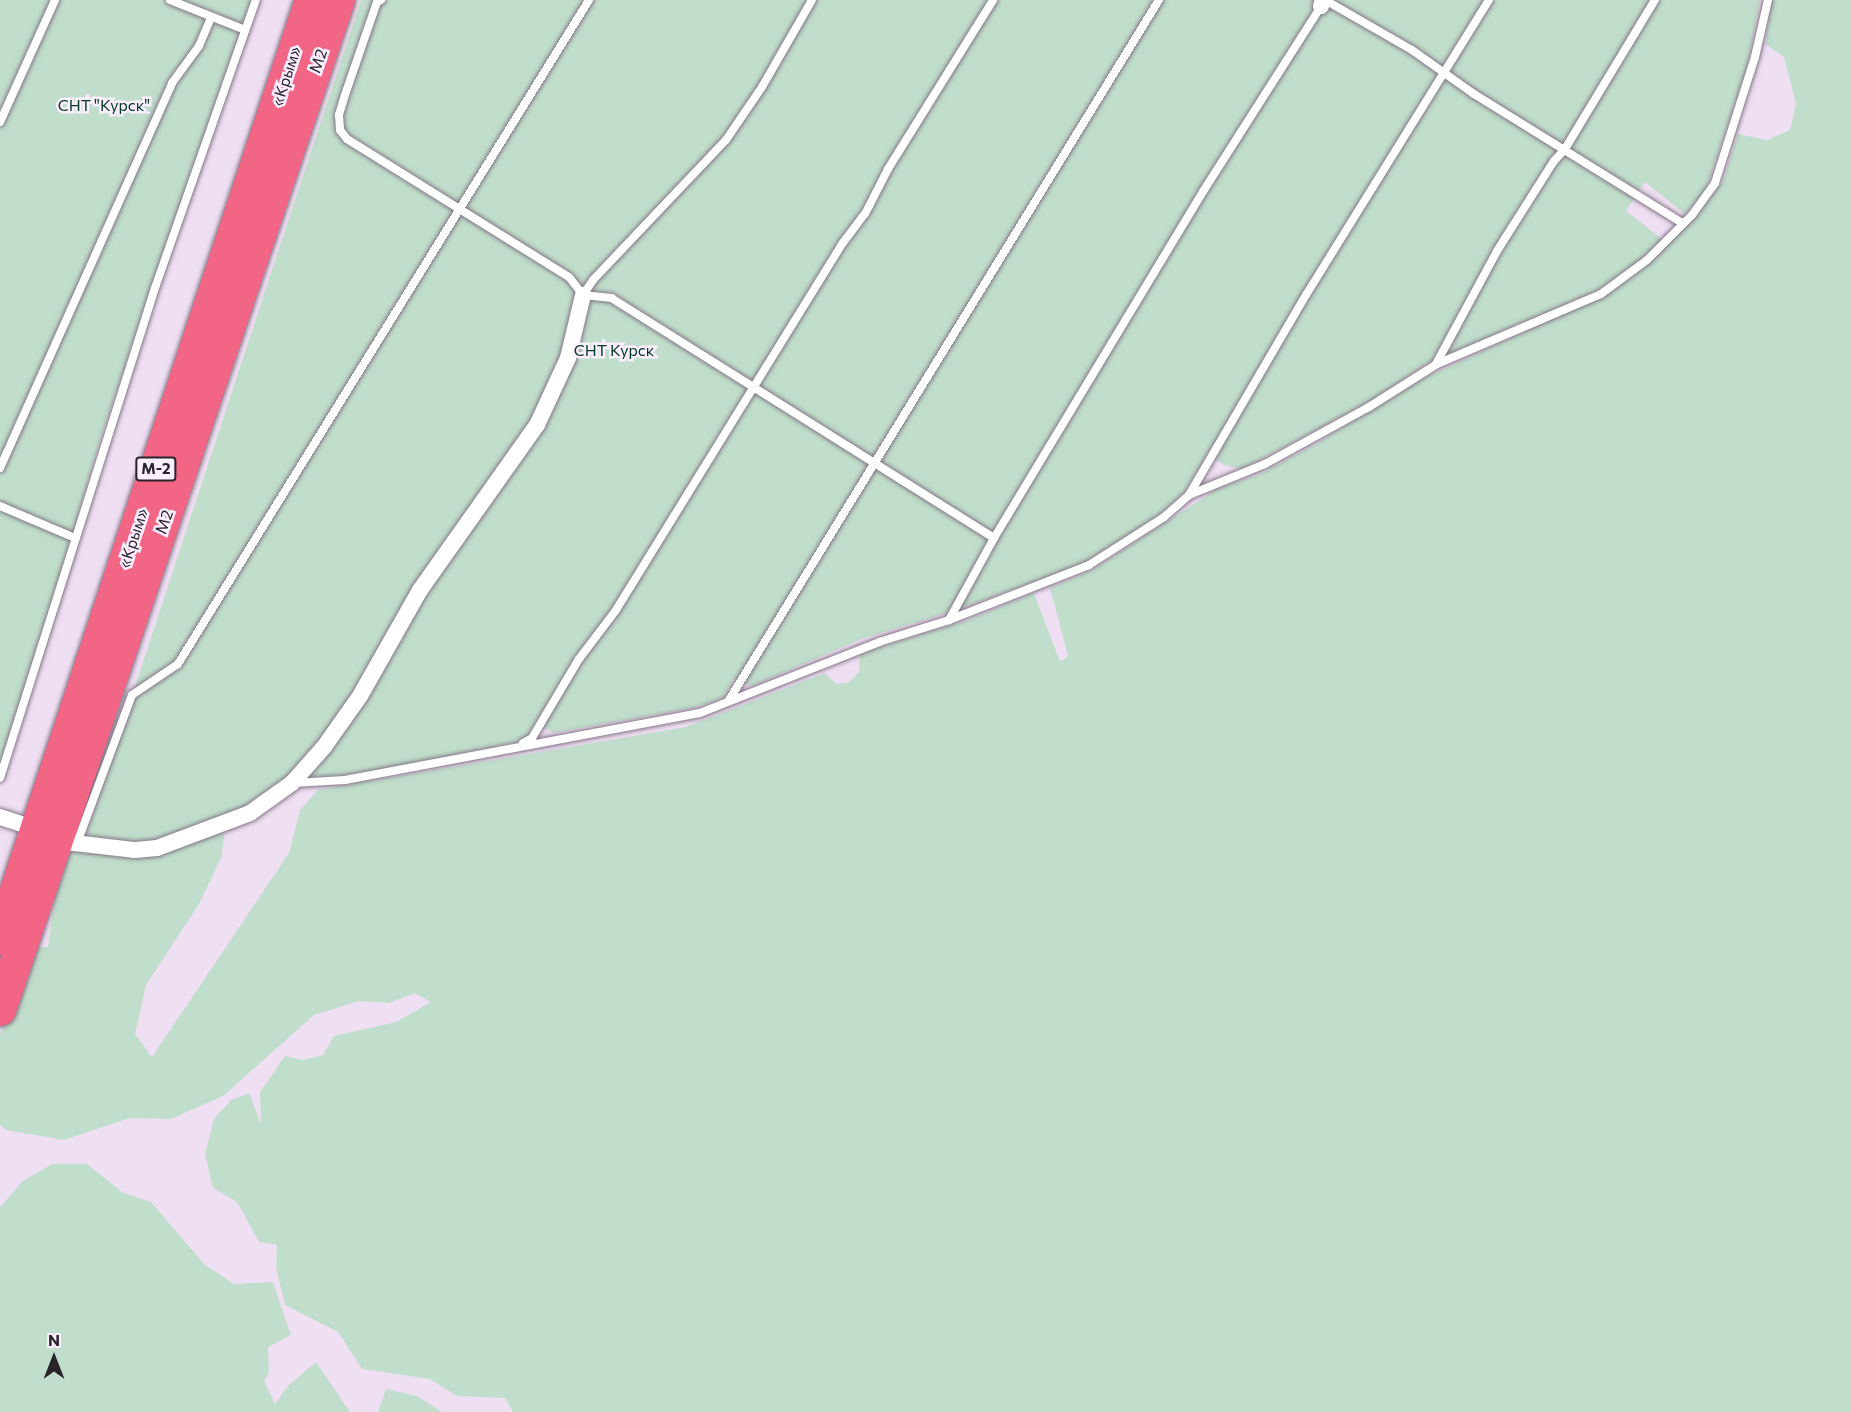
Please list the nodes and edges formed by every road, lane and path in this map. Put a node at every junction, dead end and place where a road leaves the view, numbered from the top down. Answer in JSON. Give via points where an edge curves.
{"nodes":[{"id":1,"x":55,"y":0,"type":"edge"},
{"id":2,"x":170,"y":0,"type":"edge"},
{"id":3,"x":256,"y":0,"type":"edge"},
{"id":4,"x":311,"y":0,"type":"edge"},
{"id":5,"x":339,"y":0,"type":"edge"},
{"id":6,"x":381,"y":0,"type":"edge"},
{"id":7,"x":589,"y":0,"type":"edge"},
{"id":8,"x":812,"y":0,"type":"edge"},
{"id":9,"x":993,"y":0,"type":"edge"},
{"id":10,"x":1159,"y":0,"type":"edge"},
{"id":11,"x":1489,"y":0,"type":"edge"},
{"id":12,"x":1655,"y":0,"type":"edge"},
{"id":13,"x":1768,"y":0,"type":"edge"},
{"id":14,"x":1323,"y":2,"type":"edge"},
{"id":15,"x":211,"y":18,"type":"junction"},
{"id":16,"x":245,"y":30,"type":"junction"},
{"id":17,"x":1444,"y":75,"type":"junction"},
{"id":18,"x":0,"y":122,"type":"edge"},
{"id":19,"x":1565,"y":149,"type":"junction"},
{"id":20,"x":458,"y":207,"type":"junction"},
{"id":21,"x":1682,"y":223,"type":"junction"},
{"id":22,"x":584,"y":295,"type":"junction"},
{"id":23,"x":1435,"y":365,"type":"junction"},
{"id":24,"x":755,"y":390,"type":"junction"},
{"id":25,"x":873,"y":464,"type":"junction"},
{"id":26,"x":0,"y":468,"type":"edge"},
{"id":27,"x":1189,"y":495,"type":"junction"},
{"id":28,"x":0,"y":507,"type":"edge"},
{"id":29,"x":75,"y":538,"type":"junction"},
{"id":30,"x":994,"y":538,"type":"junction"},
{"id":31,"x":949,"y":620,"type":"junction"},
{"id":32,"x":729,"y":700,"type":"junction"},
{"id":33,"x":514,"y":748,"type":"junction"},
{"id":34,"x":0,"y":778,"type":"edge"},
{"id":35,"x":292,"y":783,"type":"junction"},
{"id":36,"x":0,"y":817,"type":"edge"},
{"id":37,"x":57,"y":838,"type":"junction"},
{"id":38,"x":0,"y":939,"type":"edge"},
{"id":39,"x":0,"y":1010,"type":"edge"}],
"edges":[{"from":1,"to":18,"type":"lane"},
{"from":2,"to":15,"type":"lane"},
{"from":3,"to":16,"type":"lane"},
{"from":4,"to":37,"type":"highway","name":"«Крым»","number":"М-2"},
{"from":5,"to":37,"type":"highway","name":"М2"},
{"from":6,"to":20,"type":"lane","via":[[377,2],[345,95],[339,115],[340,130],[347,139]]},
{"from":7,"to":20,"type":"lane"},
{"from":8,"to":22,"type":"lane","via":[[726,140]]},
{"from":9,"to":24,"type":"lane"},
{"from":10,"to":25,"type":"lane"},
{"from":11,"to":17,"type":"lane"},
{"from":12,"to":19,"type":"lane"},
{"from":13,"to":21,"type":"lane","via":[[1755,57],[1715,183]]},
{"from":14,"to":17,"type":"lane","via":[[1412,50]]},
{"from":14,"to":30,"type":"lane","via":[[1204,190]]},
{"from":15,"to":16,"type":"lane"},
{"from":15,"to":26,"type":"lane","via":[[199,46],[172,83]]},
{"from":16,"to":29,"type":"lane","via":[[154,288]]},
{"from":17,"to":19,"type":"lane"},
{"from":17,"to":27,"type":"lane","via":[[1306,295]]},
{"from":19,"to":21,"type":"lane"},
{"from":19,"to":23,"type":"lane","via":[[1497,251]]},
{"from":20,"to":22,"type":"lane","via":[[569,277]]},
{"from":20,"to":37,"type":"lane","via":[[178,664],[132,695]]},
{"from":21,"to":23,"type":"lane","via":[[1647,260],[1601,294]]},
{"from":22,"to":24,"type":"lane","via":[[612,298],[653,326],[711,356]]},
{"from":22,"to":35,"type":"street","via":[[568,358],[537,425],[420,590],[360,696],[324,747]]},
{"from":23,"to":27,"type":"lane","via":[[1370,407],[1265,464]]},
{"from":24,"to":25,"type":"lane"},
{"from":24,"to":33,"type":"lane","via":[[616,610],[579,659],[551,711],[532,738]]},
{"from":25,"to":30,"type":"lane"},
{"from":25,"to":32,"type":"lane"},
{"from":27,"to":31,"type":"lane","via":[[1164,518],[1089,565]]},
{"from":28,"to":29,"type":"lane"},
{"from":29,"to":34,"type":"lane"},
{"from":30,"to":31,"type":"lane"},
{"from":31,"to":32,"type":"lane","via":[[879,642]]},
{"from":32,"to":33,"type":"lane","via":[[700,713]]},
{"from":33,"to":35,"type":"lane","via":[[337,782]]},
{"from":35,"to":37,"type":"street","via":[[250,813],[157,848],[135,850]]},
{"from":36,"to":37,"type":"street"},
{"from":37,"to":38,"type":"highway","name":"«Крым»","number":"М-2"},
{"from":37,"to":39,"type":"highway","name":"М2"}]}
